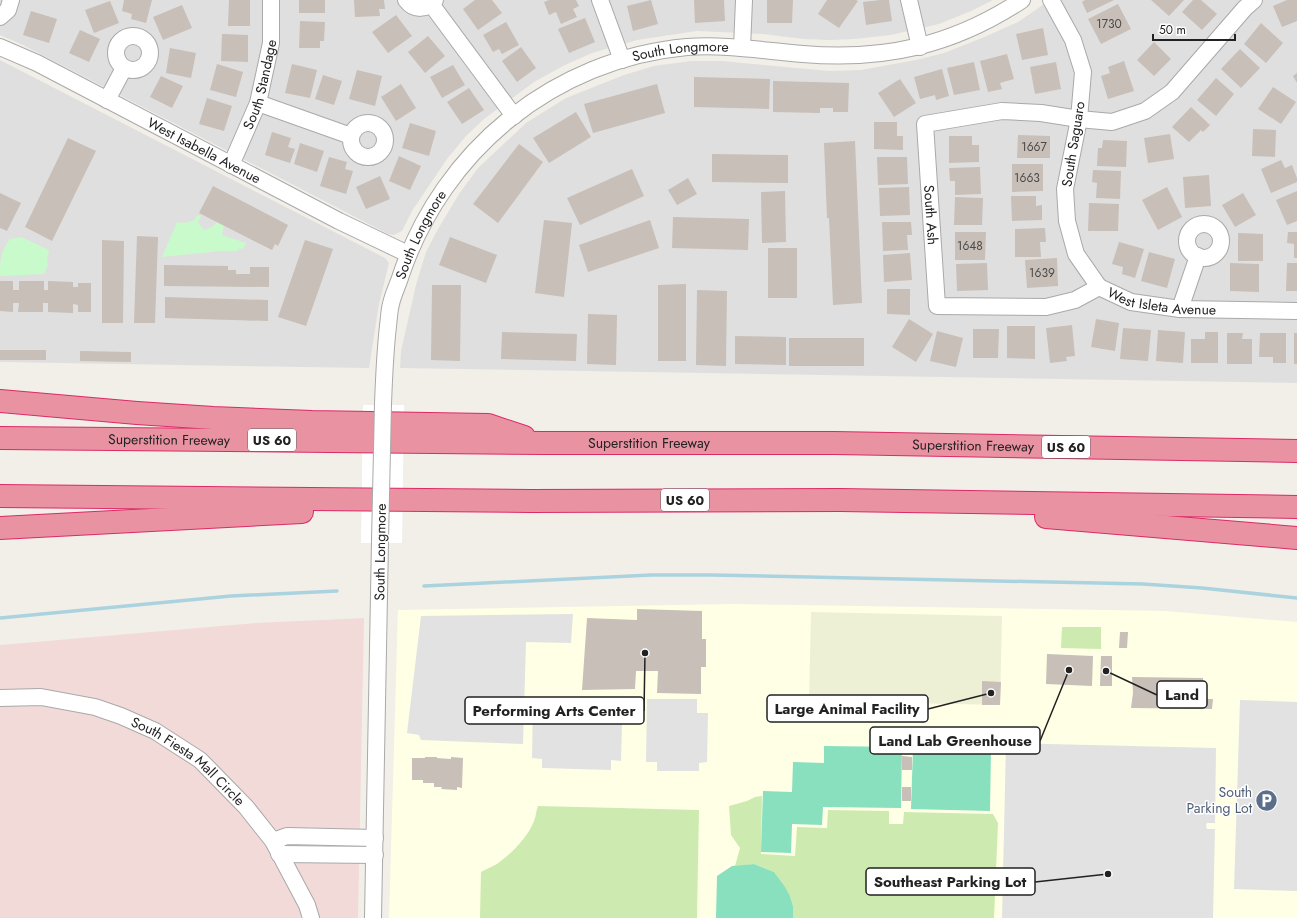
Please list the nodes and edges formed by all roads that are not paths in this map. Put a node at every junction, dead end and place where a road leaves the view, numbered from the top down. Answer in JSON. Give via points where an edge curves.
{"nodes":[{"id":1,"x":11,"y":0,"type":"edge"},
{"id":2,"x":271,"y":0,"type":"edge"},
{"id":3,"x":406,"y":0,"type":"edge"},
{"id":4,"x":600,"y":0,"type":"edge"},
{"id":5,"x":744,"y":0,"type":"edge"},
{"id":6,"x":909,"y":0,"type":"edge"},
{"id":7,"x":1022,"y":0,"type":"edge"},
{"id":8,"x":1051,"y":0,"type":"edge"},
{"id":9,"x":433,"y":2,"type":"edge"},
{"id":10,"x":1245,"y":3,"type":"edge"},
{"id":11,"x":0,"y":17,"type":"edge"},
{"id":12,"x":0,"y":47,"type":"edge"},
{"id":13,"x":920,"y":47,"type":"junction"},
{"id":14,"x":742,"y":48,"type":"junction"},
{"id":15,"x":622,"y":60,"type":"junction"},
{"id":16,"x":124,"y":68,"type":"dead end"},
{"id":17,"x":107,"y":100,"type":"junction"},
{"id":18,"x":258,"y":103,"type":"junction"},
{"id":19,"x":514,"y":116,"type":"junction"},
{"id":20,"x":1080,"y":119,"type":"junction"},
{"id":21,"x":351,"y":136,"type":"dead end"},
{"id":22,"x":231,"y":165,"type":"junction"},
{"id":23,"x":408,"y":254,"type":"junction"},
{"id":24,"x":1198,"y":256,"type":"dead end"},
{"id":25,"x":1099,"y":287,"type":"junction"},
{"id":26,"x":937,"y":306,"type":"joint"},
{"id":27,"x":1180,"y":309,"type":"junction"},
{"id":28,"x":1297,"y":311,"type":"edge"},
{"id":29,"x":0,"y":401,"type":"edge"},
{"id":30,"x":0,"y":438,"type":"edge"},
{"id":31,"x":1297,"y":438,"type":"edge"},
{"id":32,"x":544,"y":443,"type":"junction"},
{"id":33,"x":835,"y":443,"type":"junction"},
{"id":34,"x":1297,"y":451,"type":"edge"},
{"id":35,"x":0,"y":496,"type":"edge"},
{"id":36,"x":840,"y":500,"type":"junction"},
{"id":37,"x":530,"y":501,"type":"junction"},
{"id":38,"x":1297,"y":507,"type":"edge"},
{"id":39,"x":0,"y":528,"type":"edge"},
{"id":40,"x":1297,"y":538,"type":"edge"},
{"id":41,"x":0,"y":698,"type":"edge"},
{"id":42,"x":375,"y":838,"type":"junction"},
{"id":43,"x":276,"y":848,"type":"junction"},
{"id":44,"x":375,"y":856,"type":"junction"},
{"id":45,"x":311,"y":918,"type":"edge"},
{"id":46,"x":373,"y":918,"type":"edge"}],
"edges":[{"from":1,"to":11,"type":"street","via":[[8,10]]},
{"from":2,"to":18,"type":"street","name":"South Standage","via":[[271,43]]},
{"from":3,"to":9,"type":"street","via":[[416,8],[427,7]]},
{"from":4,"to":15,"type":"street"},
{"from":5,"to":14,"type":"street"},
{"from":6,"to":13,"type":"street"},
{"from":7,"to":13,"type":"street","name":"South Longmore","via":[[964,32]]},
{"from":8,"to":20,"type":"street","name":"South Saguaro","via":[[1073,40],[1083,72]]},
{"from":9,"to":19,"type":"street"},
{"from":10,"to":20,"type":"street","via":[[1172,92],[1145,111],[1112,122]]},
{"from":12,"to":17,"type":"street","name":"West Isabella Avenue","via":[[37,63]]},
{"from":13,"to":14,"type":"street","name":"South Longmore","via":[[848,56]]},
{"from":14,"to":15,"type":"street","name":"South Longmore","via":[[684,48]]},
{"from":15,"to":19,"type":"street","name":"South Longmore","via":[[564,83],[542,95]]},
{"from":16,"to":17,"type":"street"},
{"from":17,"to":22,"type":"street","name":"West Isabella Avenue"},
{"from":18,"to":21,"type":"street"},
{"from":18,"to":22,"type":"street","name":"South Standage"},
{"from":19,"to":23,"type":"street","name":"South Longmore","via":[[488,136],[460,168],[435,202]]},
{"from":20,"to":25,"type":"street","name":"South Saguaro","via":[[1065,190],[1067,221],[1076,254]]},
{"from":20,"to":26,"type":"street","name":"South Ash","via":[[1002,111],[925,124]]},
{"from":22,"to":23,"type":"street","name":"West Isabella Avenue"},
{"from":23,"to":42,"type":"street","name":"South Longmore","bridge":true,"via":[[391,305],[384,358]]},
{"from":24,"to":27,"type":"street"},
{"from":25,"to":26,"type":"street","name":"West Isleta Avenue","via":[[1075,300],[1046,307]]},
{"from":25,"to":27,"type":"street","name":"West Isleta Avenue","via":[[1132,302]]},
{"from":27,"to":28,"type":"street","name":"West Isleta Avenue"},
{"from":29,"to":32,"type":"highway","via":[[213,418],[488,425]]},
{"from":30,"to":32,"type":"highway","name":"Superstition Freeway","number":"US 60"},
{"from":31,"to":33,"type":"highway"},
{"from":32,"to":33,"type":"highway","name":"Superstition Freeway","number":"US 60"},
{"from":33,"to":34,"type":"highway","name":"Superstition Freeway","number":"US 60"},
{"from":35,"to":37,"type":"highway","number":"US 60"},
{"from":36,"to":37,"type":"highway","number":"US 60"},
{"from":36,"to":38,"type":"highway","number":"US 60"},
{"from":36,"to":40,"type":"highway"},
{"from":37,"to":39,"type":"highway"},
{"from":41,"to":43,"type":"street","name":"South Fiesta Mall Circle","via":[[41,697],[81,704],[121,716],[155,731],[200,760],[246,807]]},
{"from":42,"to":43,"type":"street","via":[[287,836]]},
{"from":42,"to":44,"type":"street","name":"South Longmore"},
{"from":43,"to":44,"type":"street"},
{"from":43,"to":45,"type":"street","name":"South Fiesta Mall Circle"},
{"from":44,"to":46,"type":"street","name":"South Longmore"}]}
